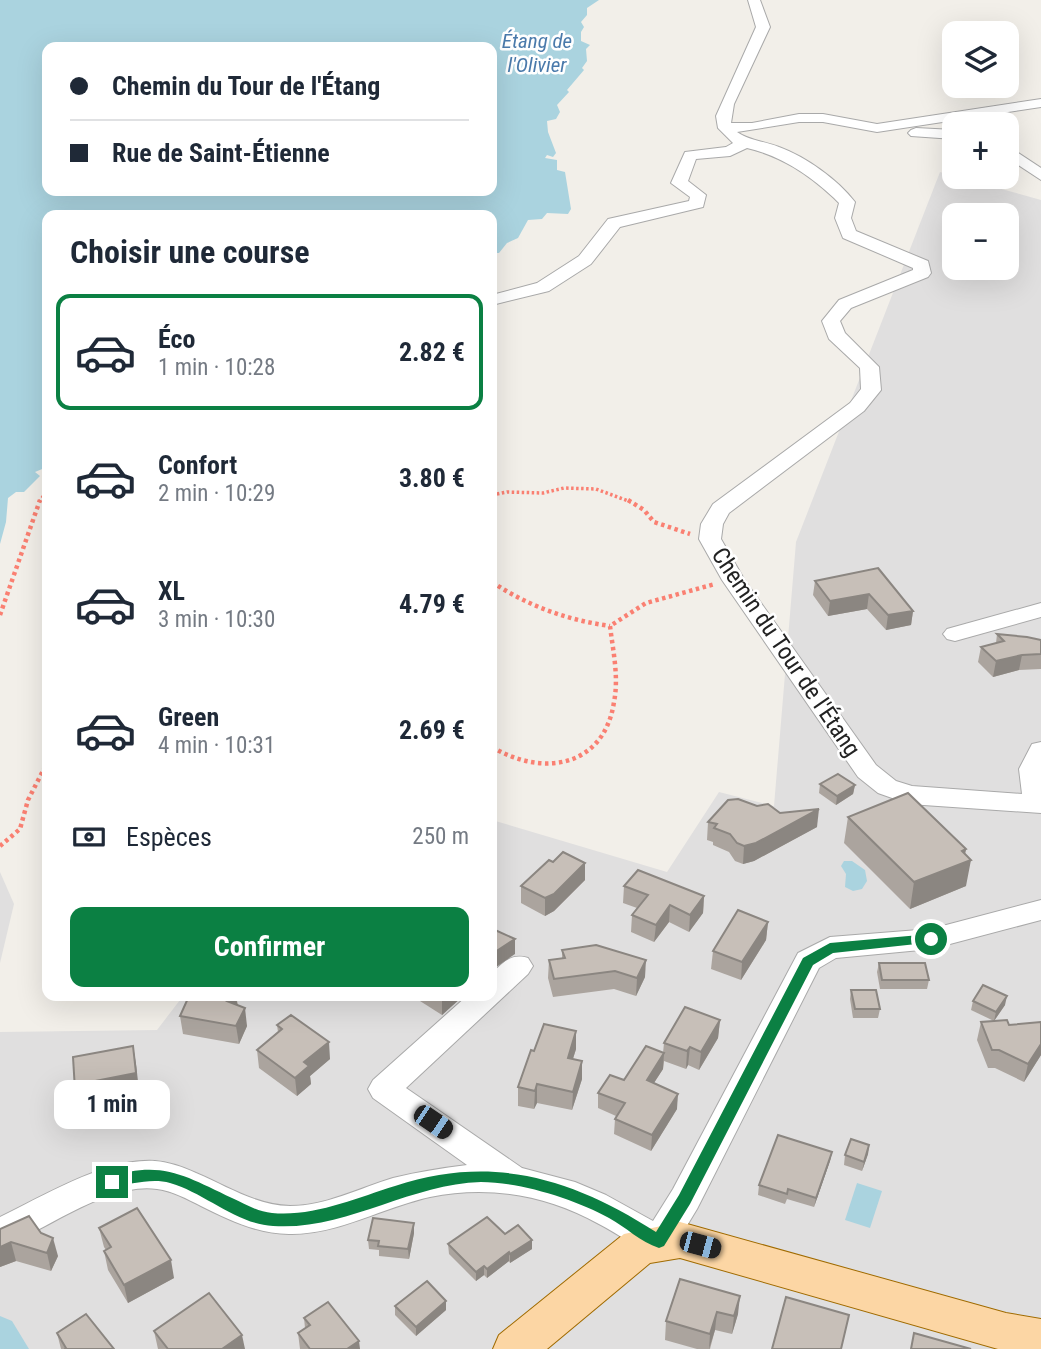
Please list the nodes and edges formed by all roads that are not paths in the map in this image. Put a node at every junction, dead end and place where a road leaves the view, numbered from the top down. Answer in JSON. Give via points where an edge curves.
{"nodes":[{"id":1,"x":754,"y":0,"type":"edge"},
{"id":2,"x":1041,"y":103,"type":"edge"},
{"id":3,"x":725,"y":128,"type":"junction"},
{"id":4,"x":877,"y":128,"type":"junction"},
{"id":5,"x":942,"y":134,"type":"edge"},
{"id":6,"x":745,"y":142,"type":"junction"},
{"id":7,"x":1019,"y":160,"type":"edge"},
{"id":8,"x":1041,"y":176,"type":"edge"},
{"id":9,"x":497,"y":299,"type":"edge"},
{"id":10,"x":1041,"y":610,"type":"edge"},
{"id":11,"x":955,"y":634,"type":"dead end"},
{"id":12,"x":1040,"y":756,"type":"edge"},
{"id":13,"x":1039,"y":804,"type":"edge"},
{"id":14,"x":1041,"y":910,"type":"edge"},
{"id":15,"x":518,"y":966,"type":"dead end"},
{"id":16,"x":497,"y":986,"type":"edge"},
{"id":17,"x":481,"y":1001,"type":"edge"},
{"id":18,"x":513,"y":1180,"type":"junction"},
{"id":19,"x":0,"y":1233,"type":"edge"},
{"id":20,"x":659,"y":1242,"type":"junction"},
{"id":21,"x":1017,"y":1340,"type":"edge"},
{"id":22,"x":515,"y":1349,"type":"edge"}],
"edges":[{"from":1,"to":3,"type":"street","via":[[763,27],[727,104]]},
{"from":2,"to":4,"type":"street"},
{"from":3,"to":4,"type":"street","via":[[811,118]]},
{"from":3,"to":6,"type":"street","name":"Chemin du Tour de l'Étang"},
{"from":4,"to":5,"type":"street"},
{"from":6,"to":9,"type":"street","via":[[730,151],[690,155],[679,183],[698,195],[697,204],[614,223],[585,260],[543,287]]},
{"from":6,"to":13,"type":"street","name":"Chemin du Tour de l'Étang","via":[[775,151],[834,188],[847,202],[843,218],[849,234],[922,265],[922,273],[838,310],[831,321],[836,335],[869,367],[871,390],[857,407],[721,509],[710,539],[733,580],[867,771],[887,787],[909,795]]},
{"from":7,"to":8,"type":"street"},
{"from":10,"to":11,"type":"street"},
{"from":12,"to":13,"type":"street","via":[[1032,769]]},
{"from":14,"to":20,"type":"street","via":[[931,939],[830,948],[808,961]]},
{"from":15,"to":16,"type":"street"},
{"from":17,"to":18,"type":"street","via":[[384,1089]]},
{"from":18,"to":19,"type":"street","via":[[482,1176],[419,1185],[326,1214],[270,1220],[171,1177],[140,1176],[89,1190]]},
{"from":18,"to":20,"type":"street","via":[[589,1202]]},
{"from":20,"to":21,"type":"main road","via":[[680,1240]]},
{"from":20,"to":22,"type":"main road","via":[[639,1247]]}]}
